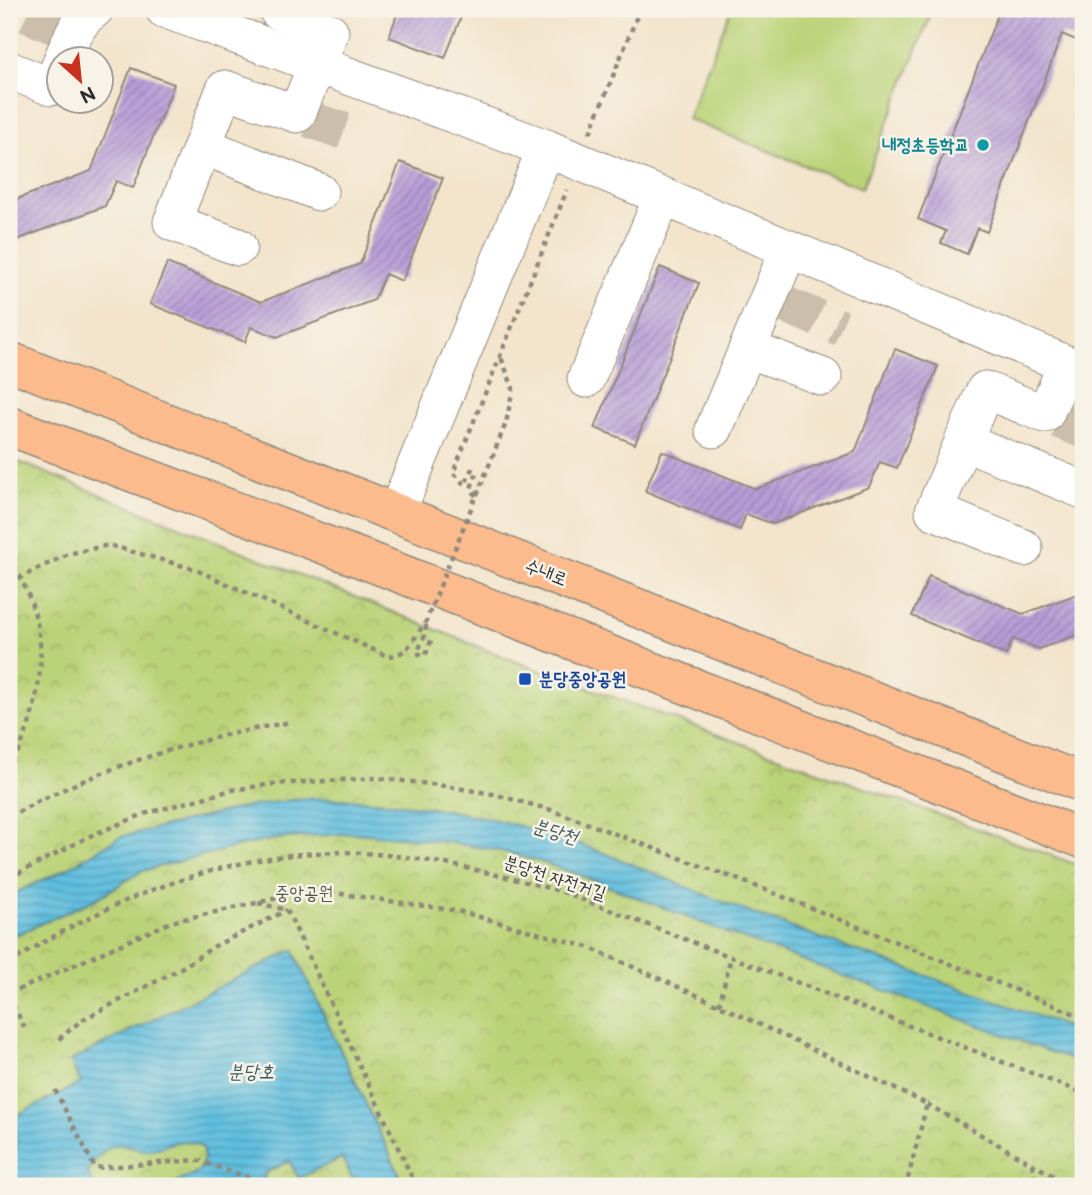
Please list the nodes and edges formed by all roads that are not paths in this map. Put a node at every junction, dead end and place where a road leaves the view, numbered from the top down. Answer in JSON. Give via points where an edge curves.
{"nodes":[{"id":1,"x":164,"y":9,"type":"edge"},
{"id":2,"x":279,"y":9,"type":"edge"},
{"id":3,"x":70,"y":40,"type":"edge"},
{"id":4,"x":318,"y":63,"type":"junction"},
{"id":5,"x":9,"y":70,"type":"edge"},
{"id":6,"x":203,"y":146,"type":"junction"},
{"id":7,"x":546,"y":148,"type":"junction"},
{"id":8,"x":319,"y":192,"type":"dead end"},
{"id":9,"x":663,"y":196,"type":"junction"},
{"id":10,"x":238,"y":247,"type":"dead end"},
{"id":11,"x":789,"y":249,"type":"junction"},
{"id":12,"x":748,"y":349,"type":"junction"},
{"id":13,"x":9,"y":361,"type":"edge"},
{"id":14,"x":1075,"y":368,"type":"edge"},
{"id":15,"x":823,"y":377,"type":"dead end"},
{"id":16,"x":586,"y":379,"type":"dead end"},
{"id":17,"x":9,"y":426,"type":"edge"},
{"id":18,"x":714,"y":429,"type":"dead end"},
{"id":19,"x":963,"y":440,"type":"junction"},
{"id":20,"x":1083,"y":490,"type":"edge"},
{"id":21,"x":396,"y":514,"type":"junction"},
{"id":22,"x":1024,"y":548,"type":"dead end"},
{"id":23,"x":1083,"y":783,"type":"edge"},
{"id":24,"x":1083,"y":839,"type":"edge"}],
"edges":[{"from":1,"to":4,"type":"lane"},
{"from":2,"to":4,"type":"lane","via":[[330,32]]},
{"from":3,"to":5,"type":"lane","via":[[51,87]]},
{"from":4,"to":6,"type":"lane","via":[[303,116],[225,89]]},
{"from":4,"to":7,"type":"lane"},
{"from":6,"to":8,"type":"lane"},
{"from":6,"to":10,"type":"lane","via":[[173,222]]},
{"from":7,"to":9,"type":"lane"},
{"from":7,"to":21,"type":"lane"},
{"from":9,"to":11,"type":"lane"},
{"from":9,"to":16,"type":"lane"},
{"from":11,"to":12,"type":"lane","via":[[776,301]]},
{"from":11,"to":14,"type":"lane"},
{"from":12,"to":15,"type":"lane"},
{"from":12,"to":18,"type":"lane"},
{"from":13,"to":21,"type":"main road","name":"수내로"},
{"from":14,"to":19,"type":"lane","via":[[1052,417],[985,390]]},
{"from":17,"to":24,"type":"main road"},
{"from":19,"to":20,"type":"lane"},
{"from":19,"to":22,"type":"lane","via":[[934,511]]},
{"from":21,"to":23,"type":"main road","name":"수내로"}]}
